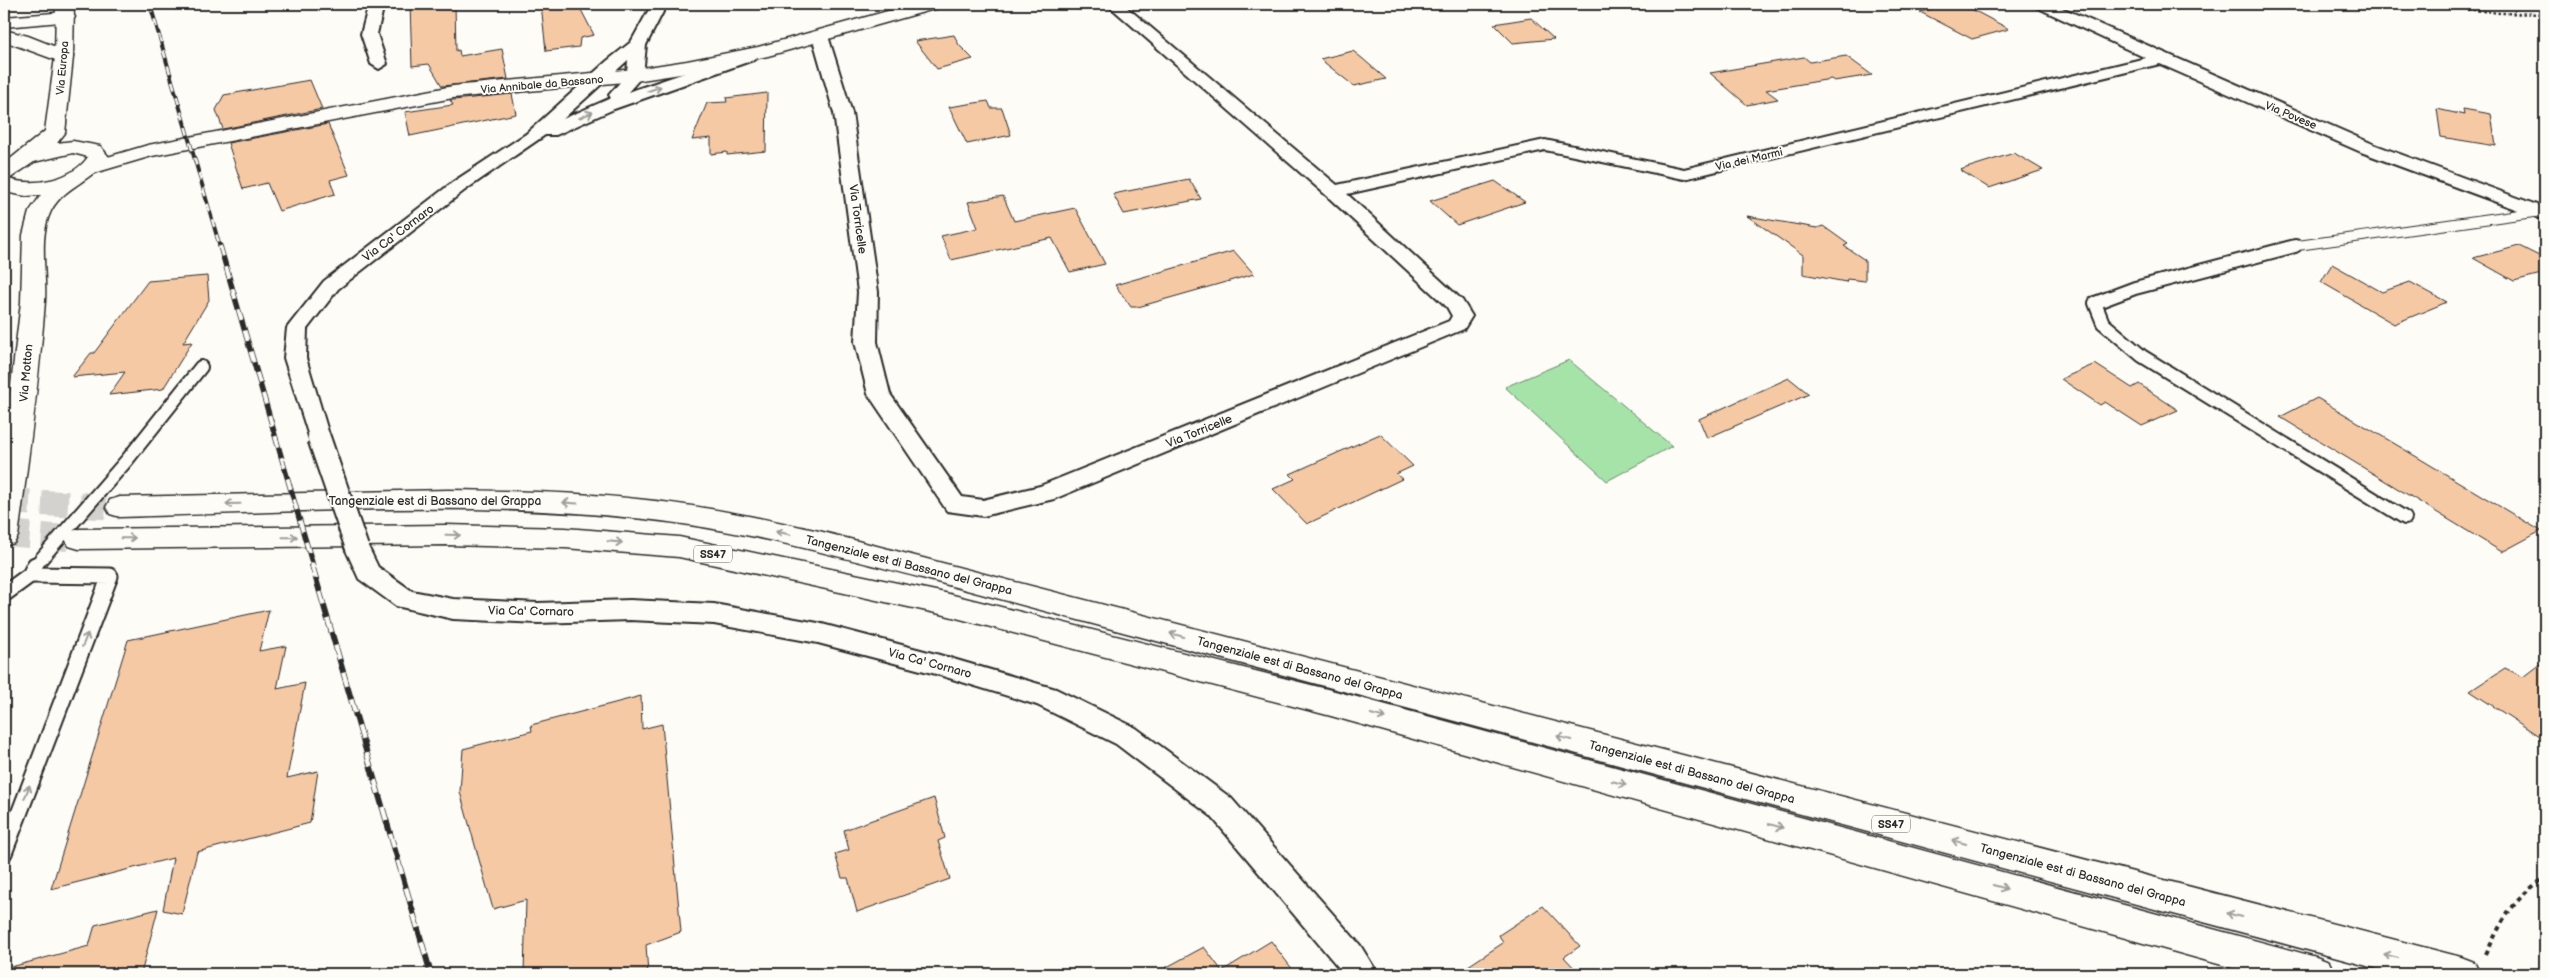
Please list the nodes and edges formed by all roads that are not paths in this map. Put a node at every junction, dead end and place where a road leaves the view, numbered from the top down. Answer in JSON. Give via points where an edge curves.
{"nodes":[{"id":1,"x":376,"y":4,"type":"edge"},
{"id":2,"x":658,"y":4,"type":"edge"},
{"id":3,"x":932,"y":4,"type":"edge"},
{"id":4,"x":1114,"y":4,"type":"edge"},
{"id":5,"x":2041,"y":4,"type":"edge"},
{"id":6,"x":65,"y":15,"type":"edge"},
{"id":7,"x":4,"y":22,"type":"edge"},
{"id":8,"x":4,"y":28,"type":"edge"},
{"id":9,"x":4,"y":35,"type":"edge"},
{"id":10,"x":820,"y":36,"type":"junction"},
{"id":11,"x":638,"y":45,"type":"junction"},
{"id":12,"x":761,"y":52,"type":"junction"},
{"id":13,"x":64,"y":57,"type":"junction"},
{"id":14,"x":2162,"y":59,"type":"junction"},
{"id":15,"x":379,"y":64,"type":"dead end"},
{"id":16,"x":636,"y":75,"type":"junction"},
{"id":17,"x":597,"y":79,"type":"junction"},
{"id":18,"x":608,"y":105,"type":"junction"},
{"id":19,"x":55,"y":133,"type":"junction"},
{"id":20,"x":532,"y":138,"type":"junction"},
{"id":21,"x":86,"y":155,"type":"junction"},
{"id":22,"x":11,"y":168,"type":"edge"},
{"id":23,"x":68,"y":181,"type":"junction"},
{"id":24,"x":13,"y":186,"type":"edge"},
{"id":25,"x":1333,"y":191,"type":"junction"},
{"id":26,"x":40,"y":210,"type":"junction"},
{"id":27,"x":2541,"y":213,"type":"edge"},
{"id":28,"x":201,"y":367,"type":"dead end"},
{"id":29,"x":120,"y":507,"type":"tunnel mouth"},
{"id":30,"x":2405,"y":518,"type":"dead end"},
{"id":31,"x":4,"y":536,"type":"edge"},
{"id":32,"x":79,"y":539,"type":"tunnel mouth"},
{"id":33,"x":30,"y":575,"type":"junction"},
{"id":34,"x":4,"y":594,"type":"edge"},
{"id":35,"x":4,"y":854,"type":"edge"},
{"id":36,"x":2462,"y":966,"type":"edge"},
{"id":37,"x":1362,"y":974,"type":"edge"},
{"id":38,"x":2316,"y":974,"type":"edge"}],
"edges":[{"from":1,"to":15,"type":"street","via":[[369,34]]},
{"from":2,"to":11,"type":"street"},
{"from":3,"to":10,"type":"main road","name":"Via Annibale da Bassano"},
{"from":4,"to":25,"type":"street","name":"Via Torricelle"},
{"from":5,"to":14,"type":"street","name":"Via Povese"},
{"from":6,"to":7,"type":"main road"},
{"from":6,"to":8,"type":"main road","via":[[24,30]]},
{"from":6,"to":13,"type":"main road","name":"Via Europa"},
{"from":9,"to":13,"type":"main road"},
{"from":10,"to":12,"type":"main road","name":"Via Annibale da Bassano"},
{"from":10,"to":25,"type":"street","name":"Via Torricelle","via":[[843,113],[868,292],[866,342],[879,394],[955,505],[983,508],[1046,493],[1457,325],[1462,316],[1455,304]]},
{"from":11,"to":16,"type":"street"},
{"from":11,"to":17,"type":"street","name":"Via Ca' Cornaro"},
{"from":12,"to":16,"type":"main road","name":"Via Annibale da Bassano"},
{"from":18,"to":12,"type":"street","name":"Via Ca' Cornaro","one_way":true},
{"from":13,"to":19,"type":"main road","name":"Via Europa"},
{"from":14,"to":25,"type":"street","name":"Via dei Marmi","via":[[1684,174],[1592,152],[1545,145]]},
{"from":14,"to":27,"type":"street","name":"Via Povese","via":[[2367,148]]},
{"from":16,"to":17,"type":"main road","name":"Via Annibale da Bassano"},
{"from":16,"to":18,"type":"street","name":"Via Ca' Cornaro"},
{"from":17,"to":20,"type":"street","name":"Via Ca' Cornaro"},
{"from":17,"to":21,"type":"main road","name":"Via Annibale da Bassano","via":[[453,92],[148,151]]},
{"from":20,"to":18,"type":"street","name":"Via Ca' Cornaro","one_way":true},
{"from":19,"to":21,"type":"main road","via":[[60,141]]},
{"from":19,"to":22,"type":"main road"},
{"from":20,"to":37,"type":"street","name":"Via Ca' Cornaro","bridge":true,"via":[[459,186],[331,285],[297,328],[295,358],[319,438],[368,573],[405,599],[453,609],[714,614],[818,633],[1046,696],[1126,736],[1221,807]]},
{"from":21,"to":22,"type":"main road","via":[[46,151]]},
{"from":21,"to":23,"type":"main road"},
{"from":23,"to":24,"type":"main road","via":[[38,188]]},
{"from":23,"to":26,"type":"main road","name":"Via Motton"},
{"from":24,"to":26,"type":"main road","via":[[33,196]]},
{"from":26,"to":31,"type":"main road","name":"Via Motton","via":[[35,226],[34,283],[20,436]]},
{"from":27,"to":30,"type":"lane","via":[[2287,247],[2135,288],[2094,303],[2103,323],[2142,356]]},
{"from":28,"to":33,"type":"lane","via":[[127,460],[38,560]]},
{"from":36,"to":29,"type":"main road","name":"Tangenziale est di Bassano del Grappa","number":"SS47","one_way":true,"via":[[761,528],[646,509],[537,500]]},
{"from":32,"to":38,"type":"main road","number":"SS47","one_way":true,"via":[[446,535],[565,538],[679,547],[945,604],[1331,703]]},
{"from":33,"to":34,"type":"lane"},
{"from":35,"to":33,"type":"lane","one_way":true,"via":[[110,576]]}]}
